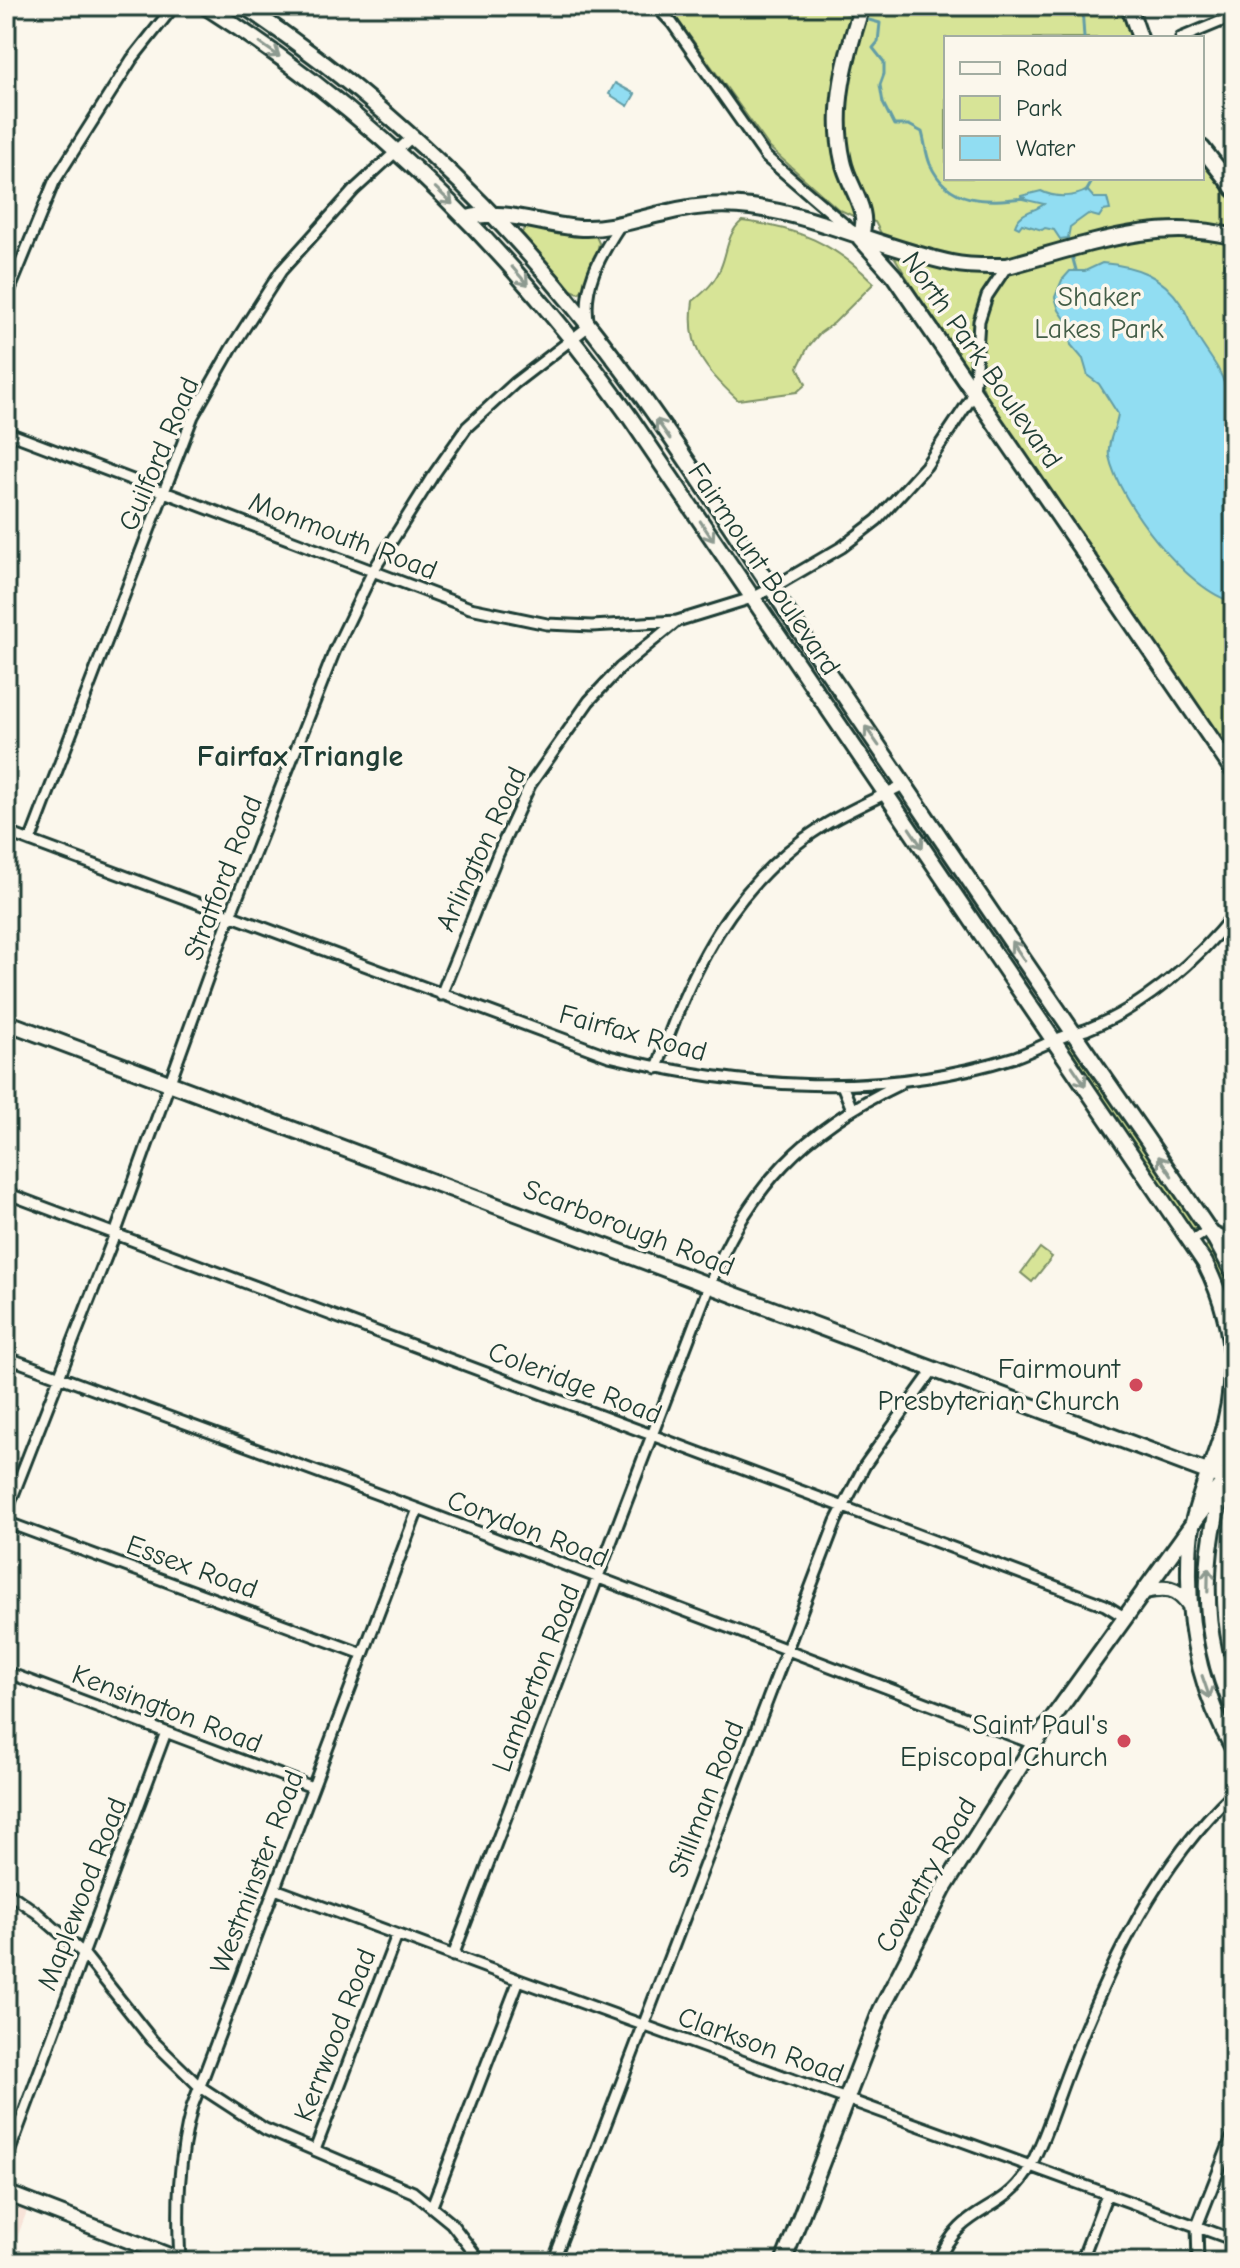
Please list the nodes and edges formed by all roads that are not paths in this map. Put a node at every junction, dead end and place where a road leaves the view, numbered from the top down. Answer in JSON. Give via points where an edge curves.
{"nodes":[{"id":1,"x":174,"y":6,"type":"edge"},
{"id":2,"x":205,"y":6,"type":"edge"},
{"id":3,"x":244,"y":6,"type":"edge"},
{"id":4,"x":656,"y":6,"type":"edge"},
{"id":5,"x":862,"y":6,"type":"edge"},
{"id":6,"x":1129,"y":6,"type":"edge"},
{"id":7,"x":1234,"y":16,"type":"edge"},
{"id":8,"x":1139,"y":36,"type":"edge"},
{"id":9,"x":1186,"y":36,"type":"edge"},
{"id":10,"x":412,"y":137,"type":"junction"},
{"id":11,"x":396,"y":150,"type":"junction"},
{"id":12,"x":1204,"y":151,"type":"edge"},
{"id":13,"x":1234,"y":189,"type":"edge"},
{"id":14,"x":493,"y":215,"type":"junction"},
{"id":15,"x":468,"y":218,"type":"junction"},
{"id":16,"x":620,"y":225,"type":"junction"},
{"id":17,"x":860,"y":237,"type":"junction"},
{"id":18,"x":1234,"y":237,"type":"edge"},
{"id":19,"x":1007,"y":266,"type":"junction"},
{"id":20,"x":6,"y":299,"type":"edge"},
{"id":21,"x":589,"y":326,"type":"junction"},
{"id":22,"x":573,"y":339,"type":"junction"},
{"id":23,"x":974,"y":394,"type":"junction"},
{"id":24,"x":6,"y":432,"type":"edge"},
{"id":25,"x":165,"y":491,"type":"junction"},
{"id":26,"x":373,"y":571,"type":"junction"},
{"id":27,"x":772,"y":588,"type":"junction"},
{"id":28,"x":752,"y":598,"type":"junction"},
{"id":29,"x":677,"y":621,"type":"junction"},
{"id":30,"x":1234,"y":772,"type":"edge"},
{"id":31,"x":905,"y":784,"type":"junction"},
{"id":32,"x":886,"y":794,"type":"junction"},
{"id":33,"x":6,"y":832,"type":"edge"},
{"id":34,"x":30,"y":841,"type":"junction"},
{"id":35,"x":1234,"y":914,"type":"edge"},
{"id":36,"x":230,"y":916,"type":"junction"},
{"id":37,"x":441,"y":995,"type":"junction"},
{"id":38,"x":6,"y":1022,"type":"edge"},
{"id":39,"x":1075,"y":1033,"type":"junction"},
{"id":40,"x":1055,"y":1041,"type":"junction"},
{"id":41,"x":657,"y":1068,"type":"junction"},
{"id":42,"x":905,"y":1081,"type":"junction"},
{"id":43,"x":171,"y":1084,"type":"junction"},
{"id":44,"x":842,"y":1085,"type":"junction"},
{"id":45,"x":852,"y":1109,"type":"junction"},
{"id":46,"x":6,"y":1193,"type":"edge"},
{"id":47,"x":1209,"y":1230,"type":"junction"},
{"id":48,"x":115,"y":1234,"type":"junction"},
{"id":49,"x":1191,"y":1241,"type":"junction"},
{"id":50,"x":1234,"y":1242,"type":"edge"},
{"id":51,"x":1234,"y":1274,"type":"edge"},
{"id":52,"x":709,"y":1286,"type":"junction"},
{"id":53,"x":6,"y":1357,"type":"edge"},
{"id":54,"x":933,"y":1370,"type":"junction"},
{"id":55,"x":58,"y":1376,"type":"junction"},
{"id":56,"x":653,"y":1435,"type":"junction"},
{"id":57,"x":1234,"y":1440,"type":"edge"},
{"id":58,"x":1234,"y":1458,"type":"edge"},
{"id":59,"x":1209,"y":1473,"type":"junction"},
{"id":60,"x":1231,"y":1478,"type":"edge"},
{"id":61,"x":842,"y":1507,"type":"junction"},
{"id":62,"x":418,"y":1509,"type":"junction"},
{"id":63,"x":6,"y":1513,"type":"edge"},
{"id":64,"x":6,"y":1522,"type":"edge"},
{"id":65,"x":1192,"y":1527,"type":"junction"},
{"id":66,"x":1189,"y":1545,"type":"junction"},
{"id":67,"x":1210,"y":1548,"type":"junction"},
{"id":68,"x":1173,"y":1552,"type":"junction"},
{"id":69,"x":597,"y":1579,"type":"junction"},
{"id":70,"x":1144,"y":1591,"type":"junction"},
{"id":71,"x":1190,"y":1606,"type":"junction"},
{"id":72,"x":1126,"y":1618,"type":"junction"},
{"id":73,"x":786,"y":1650,"type":"junction"},
{"id":74,"x":363,"y":1654,"type":"junction"},
{"id":75,"x":1215,"y":1655,"type":"junction"},
{"id":76,"x":1197,"y":1659,"type":"junction"},
{"id":77,"x":6,"y":1674,"type":"edge"},
{"id":78,"x":1234,"y":1710,"type":"edge"},
{"id":79,"x":166,"y":1732,"type":"junction"},
{"id":80,"x":1034,"y":1744,"type":"junction"},
{"id":81,"x":1234,"y":1750,"type":"edge"},
{"id":82,"x":312,"y":1787,"type":"junction"},
{"id":83,"x":1234,"y":1792,"type":"edge"},
{"id":84,"x":275,"y":1889,"type":"junction"},
{"id":85,"x":6,"y":1891,"type":"edge"},
{"id":86,"x":397,"y":1935,"type":"junction"},
{"id":87,"x":83,"y":1953,"type":"junction"},
{"id":88,"x":453,"y":1956,"type":"junction"},
{"id":89,"x":519,"y":1980,"type":"junction"},
{"id":90,"x":643,"y":2025,"type":"junction"},
{"id":91,"x":199,"y":2086,"type":"junction"},
{"id":92,"x":845,"y":2099,"type":"junction"},
{"id":93,"x":1234,"y":2132,"type":"edge"},
{"id":94,"x":315,"y":2150,"type":"junction"},
{"id":95,"x":6,"y":2161,"type":"edge"},
{"id":96,"x":1031,"y":2166,"type":"junction"},
{"id":97,"x":6,"y":2193,"type":"edge"},
{"id":98,"x":1107,"y":2194,"type":"junction"},
{"id":99,"x":432,"y":2206,"type":"junction"},
{"id":100,"x":1197,"y":2226,"type":"junction"},
{"id":101,"x":1234,"y":2240,"type":"edge"},
{"id":102,"x":182,"y":2261,"type":"edge"},
{"id":103,"x":481,"y":2262,"type":"edge"},
{"id":104,"x":553,"y":2262,"type":"edge"},
{"id":105,"x":783,"y":2262,"type":"edge"},
{"id":106,"x":938,"y":2262,"type":"edge"},
{"id":107,"x":1081,"y":2262,"type":"edge"},
{"id":108,"x":1198,"y":2262,"type":"edge"}],
"edges":[{"from":1,"to":20,"type":"street","via":[[132,59],[54,182]]},
{"from":2,"to":11,"type":"main road","name":"Fairmount Boulevard","one_way":true,"via":[[301,73]]},
{"from":3,"to":10,"type":"main road","name":"Fairmount Boulevard","via":[[338,74]]},
{"from":4,"to":17,"type":"street","name":"North Park Boulevard","via":[[766,157]]},
{"from":5,"to":17,"type":"main road","via":[[843,72],[839,121],[842,160],[864,213]]},
{"from":6,"to":8,"type":"main road"},
{"from":7,"to":9,"type":"street"},
{"from":10,"to":11,"type":"street","name":"Guilford Road"},
{"from":10,"to":14,"type":"main road","name":"Fairmount Boulevard"},
{"from":11,"to":15,"type":"main road","name":"Fairmount Boulevard","one_way":true},
{"from":11,"to":25,"type":"street","name":"Guilford Road","via":[[281,271],[193,416]]},
{"from":12,"to":13,"type":"main road"},
{"from":14,"to":15,"type":"main road"},
{"from":14,"to":16,"type":"main road","via":[[567,228]]},
{"from":14,"to":21,"type":"main road","name":"Fairmount Boulevard"},
{"from":15,"to":22,"type":"main road","name":"Fairmount Boulevard","one_way":true},
{"from":16,"to":17,"type":"main road","via":[[686,208],[733,206],[795,215]]},
{"from":16,"to":21,"type":"street","via":[[592,275]]},
{"from":17,"to":19,"type":"main road","via":[[954,264]]},
{"from":17,"to":23,"type":"main road","name":"North Park Boulevard","via":[[894,276]]},
{"from":18,"to":19,"type":"main road","via":[[1167,229]]},
{"from":19,"to":23,"type":"street","name":"Arlington Road","via":[[987,296],[979,321]]},
{"from":21,"to":22,"type":"street","name":"Stratford Road"},
{"from":27,"to":21,"type":"main road","name":"Fairmount Boulevard","one_way":true},
{"from":22,"to":26,"type":"street","name":"Stratford Road","via":[[467,427]]},
{"from":22,"to":28,"type":"main road","name":"Fairmount Boulevard","one_way":true},
{"from":23,"to":27,"type":"street","name":"Arlington Road","via":[[926,466],[877,520]]},
{"from":23,"to":30,"type":"main road","name":"North Park Boulevard"},
{"from":24,"to":25,"type":"street","name":"Monmouth Road"},
{"from":25,"to":26,"type":"street","name":"Monmouth Road"},
{"from":25,"to":34,"type":"street","name":"Guilford Road"},
{"from":26,"to":29,"type":"street","name":"Monmouth Road","via":[[470,608],[547,624]]},
{"from":26,"to":36,"type":"street","name":"Stratford Road","via":[[334,652]]},
{"from":27,"to":28,"type":"street","name":"Arlington Road"},
{"from":31,"to":27,"type":"main road","name":"Fairmount Boulevard","one_way":true},
{"from":28,"to":29,"type":"street","name":"Arlington Road"},
{"from":28,"to":32,"type":"main road","name":"Fairmount Boulevard"},
{"from":29,"to":37,"type":"street","name":"Arlington Road","via":[[589,701],[530,785]]},
{"from":31,"to":32,"type":"street"},
{"from":39,"to":31,"type":"main road","name":"Fairmount Boulevard","one_way":true},
{"from":32,"to":40,"type":"main road","name":"Fairmount Boulevard","one_way":true},
{"from":32,"to":41,"type":"street","via":[[822,827],[777,861],[734,906],[705,952]]},
{"from":33,"to":34,"type":"street","name":"Fairfax Road"},
{"from":34,"to":36,"type":"street","name":"Fairfax Road"},
{"from":35,"to":39,"type":"street","name":"Fairfax Road","via":[[1146,997]]},
{"from":36,"to":37,"type":"street","name":"Fairfax Road"},
{"from":36,"to":43,"type":"street","name":"Stratford Road"},
{"from":37,"to":41,"type":"street","name":"Fairfax Road"},
{"from":38,"to":43,"type":"main road","name":"Scarborough Road"},
{"from":39,"to":40,"type":"street","name":"Fairfax Road"},
{"from":47,"to":39,"type":"main road","name":"Fairmount Boulevard","one_way":true},
{"from":40,"to":42,"type":"street","name":"Fairfax Road","via":[[1012,1058]]},
{"from":40,"to":49,"type":"main road","name":"Fairmount Boulevard","one_way":true},
{"from":41,"to":44,"type":"street","name":"Fairfax Road","via":[[756,1083]]},
{"from":42,"to":44,"type":"street","name":"Fairfax Road"},
{"from":42,"to":45,"type":"street","name":"Lamberton Road"},
{"from":43,"to":48,"type":"street","name":"Stratford Road"},
{"from":43,"to":52,"type":"main road","name":"Scarborough Road"},
{"from":44,"to":45,"type":"street"},
{"from":45,"to":52,"type":"street","name":"Lamberton Road","via":[[768,1179],[736,1226]]},
{"from":46,"to":48,"type":"street","name":"Coleridge Road"},
{"from":47,"to":49,"type":"street"},
{"from":47,"to":50,"type":"street"},
{"from":47,"to":51,"type":"main road","name":"Fairmount Boulevard"},
{"from":48,"to":55,"type":"street","name":"Stratford Road"},
{"from":48,"to":56,"type":"street","name":"Coleridge Road"},
{"from":49,"to":59,"type":"main road","name":"Fairmount Boulevard","via":[[1216,1285],[1232,1354],[1229,1406]]},
{"from":52,"to":54,"type":"main road","name":"Scarborough Road"},
{"from":52,"to":56,"type":"street","name":"Lamberton Road"},
{"from":53,"to":55,"type":"street","name":"Corydon Road"},
{"from":54,"to":59,"type":"main road","name":"Scarborough Road"},
{"from":54,"to":61,"type":"street","name":"Stillman Road","via":[[882,1438]]},
{"from":55,"to":62,"type":"street","name":"Corydon Road"},
{"from":55,"to":63,"type":"street","name":"Stratford Road"},
{"from":56,"to":61,"type":"street","name":"Coleridge Road"},
{"from":56,"to":69,"type":"street","name":"Lamberton Road"},
{"from":57,"to":59,"type":"main road"},
{"from":58,"to":60,"type":"main road"},
{"from":59,"to":60,"type":"main road","name":"Scarborough Road"},
{"from":59,"to":65,"type":"main road","name":"Fairmount Boulevard"},
{"from":60,"to":65,"type":"main road","name":"Coventry Road"},
{"from":60,"to":67,"type":"main road"},
{"from":61,"to":72,"type":"street","name":"Coleridge Road","via":[[1105,1605]]},
{"from":61,"to":73,"type":"street","name":"Stillman Road"},
{"from":62,"to":69,"type":"street","name":"Corydon Road"},
{"from":62,"to":74,"type":"street","name":"Westminster Road"},
{"from":64,"to":74,"type":"street","name":"Essex Road"},
{"from":65,"to":66,"type":"main road","name":"Fairmount Boulevard"},
{"from":65,"to":68,"type":"main road","name":"Coventry Road"},
{"from":66,"to":67,"type":"main road"},
{"from":66,"to":68,"type":"main road"},
{"from":66,"to":71,"type":"main road","name":"Fairmount Boulevard"},
{"from":75,"to":67,"type":"main road","one_way":true,"via":[[1208,1601]]},
{"from":68,"to":70,"type":"main road","name":"Coventry Road"},
{"from":69,"to":73,"type":"street","name":"Corydon Road"},
{"from":69,"to":88,"type":"street","name":"Lamberton Road"},
{"from":70,"to":71,"type":"main road","via":[[1173,1589]]},
{"from":70,"to":72,"type":"main road","name":"Coventry Road"},
{"from":71,"to":76,"type":"main road","name":"Fairmount Boulevard"},
{"from":72,"to":80,"type":"main road","name":"Coventry Road"},
{"from":73,"to":80,"type":"street","name":"Corydon Road"},
{"from":73,"to":90,"type":"street","name":"Stillman Road"},
{"from":74,"to":82,"type":"street","name":"Westminster Road"},
{"from":75,"to":76,"type":"main road"},
{"from":75,"to":78,"type":"main road"},
{"from":76,"to":81,"type":"main road","name":"Fairmount Boulevard","one_way":true},
{"from":77,"to":79,"type":"street","name":"Kensington Road"},
{"from":79,"to":82,"type":"street","name":"Kensington Road"},
{"from":79,"to":87,"type":"street","name":"Maplewood Road"},
{"from":80,"to":92,"type":"main road","name":"Coventry Road","via":[[928,1916]]},
{"from":82,"to":84,"type":"street","name":"Westminster Road"},
{"from":83,"to":96,"type":"street","via":[[1181,1849],[1133,1925],[1100,1990]]},
{"from":84,"to":86,"type":"street","name":"Clarkson Road"},
{"from":84,"to":91,"type":"street","name":"Westminster Road"},
{"from":85,"to":87,"type":"street"},
{"from":86,"to":88,"type":"street","name":"Clarkson Road"},
{"from":86,"to":94,"type":"street","name":"Kerrwood Road"},
{"from":87,"to":91,"type":"street","via":[[147,2035]]},
{"from":87,"to":95,"type":"street","name":"Maplewood Road"},
{"from":88,"to":89,"type":"street","name":"Clarkson Road"},
{"from":89,"to":90,"type":"street","name":"Clarkson Road"},
{"from":89,"to":99,"type":"street"},
{"from":90,"to":92,"type":"street","name":"Clarkson Road"},
{"from":90,"to":104,"type":"street","name":"Stillman Road"},
{"from":91,"to":94,"type":"street","via":[[254,2123]]},
{"from":91,"to":102,"type":"street","name":"Westminster Road","via":[[179,2168]]},
{"from":92,"to":96,"type":"street","name":"Clarkson Road"},
{"from":92,"to":105,"type":"main road","name":"Coventry Road"},
{"from":93,"to":100,"type":"street"},
{"from":94,"to":99,"type":"street","via":[[399,2184]]},
{"from":96,"to":98,"type":"street","name":"Clarkson Road"},
{"from":96,"to":106,"type":"street","via":[[1012,2192],[960,2225]]},
{"from":97,"to":102,"type":"main road"},
{"from":98,"to":100,"type":"street","name":"Clarkson Road"},
{"from":98,"to":107,"type":"street"},
{"from":99,"to":103,"type":"street"},
{"from":100,"to":101,"type":"street","name":"Clarkson Road"},
{"from":100,"to":108,"type":"street"}]}
